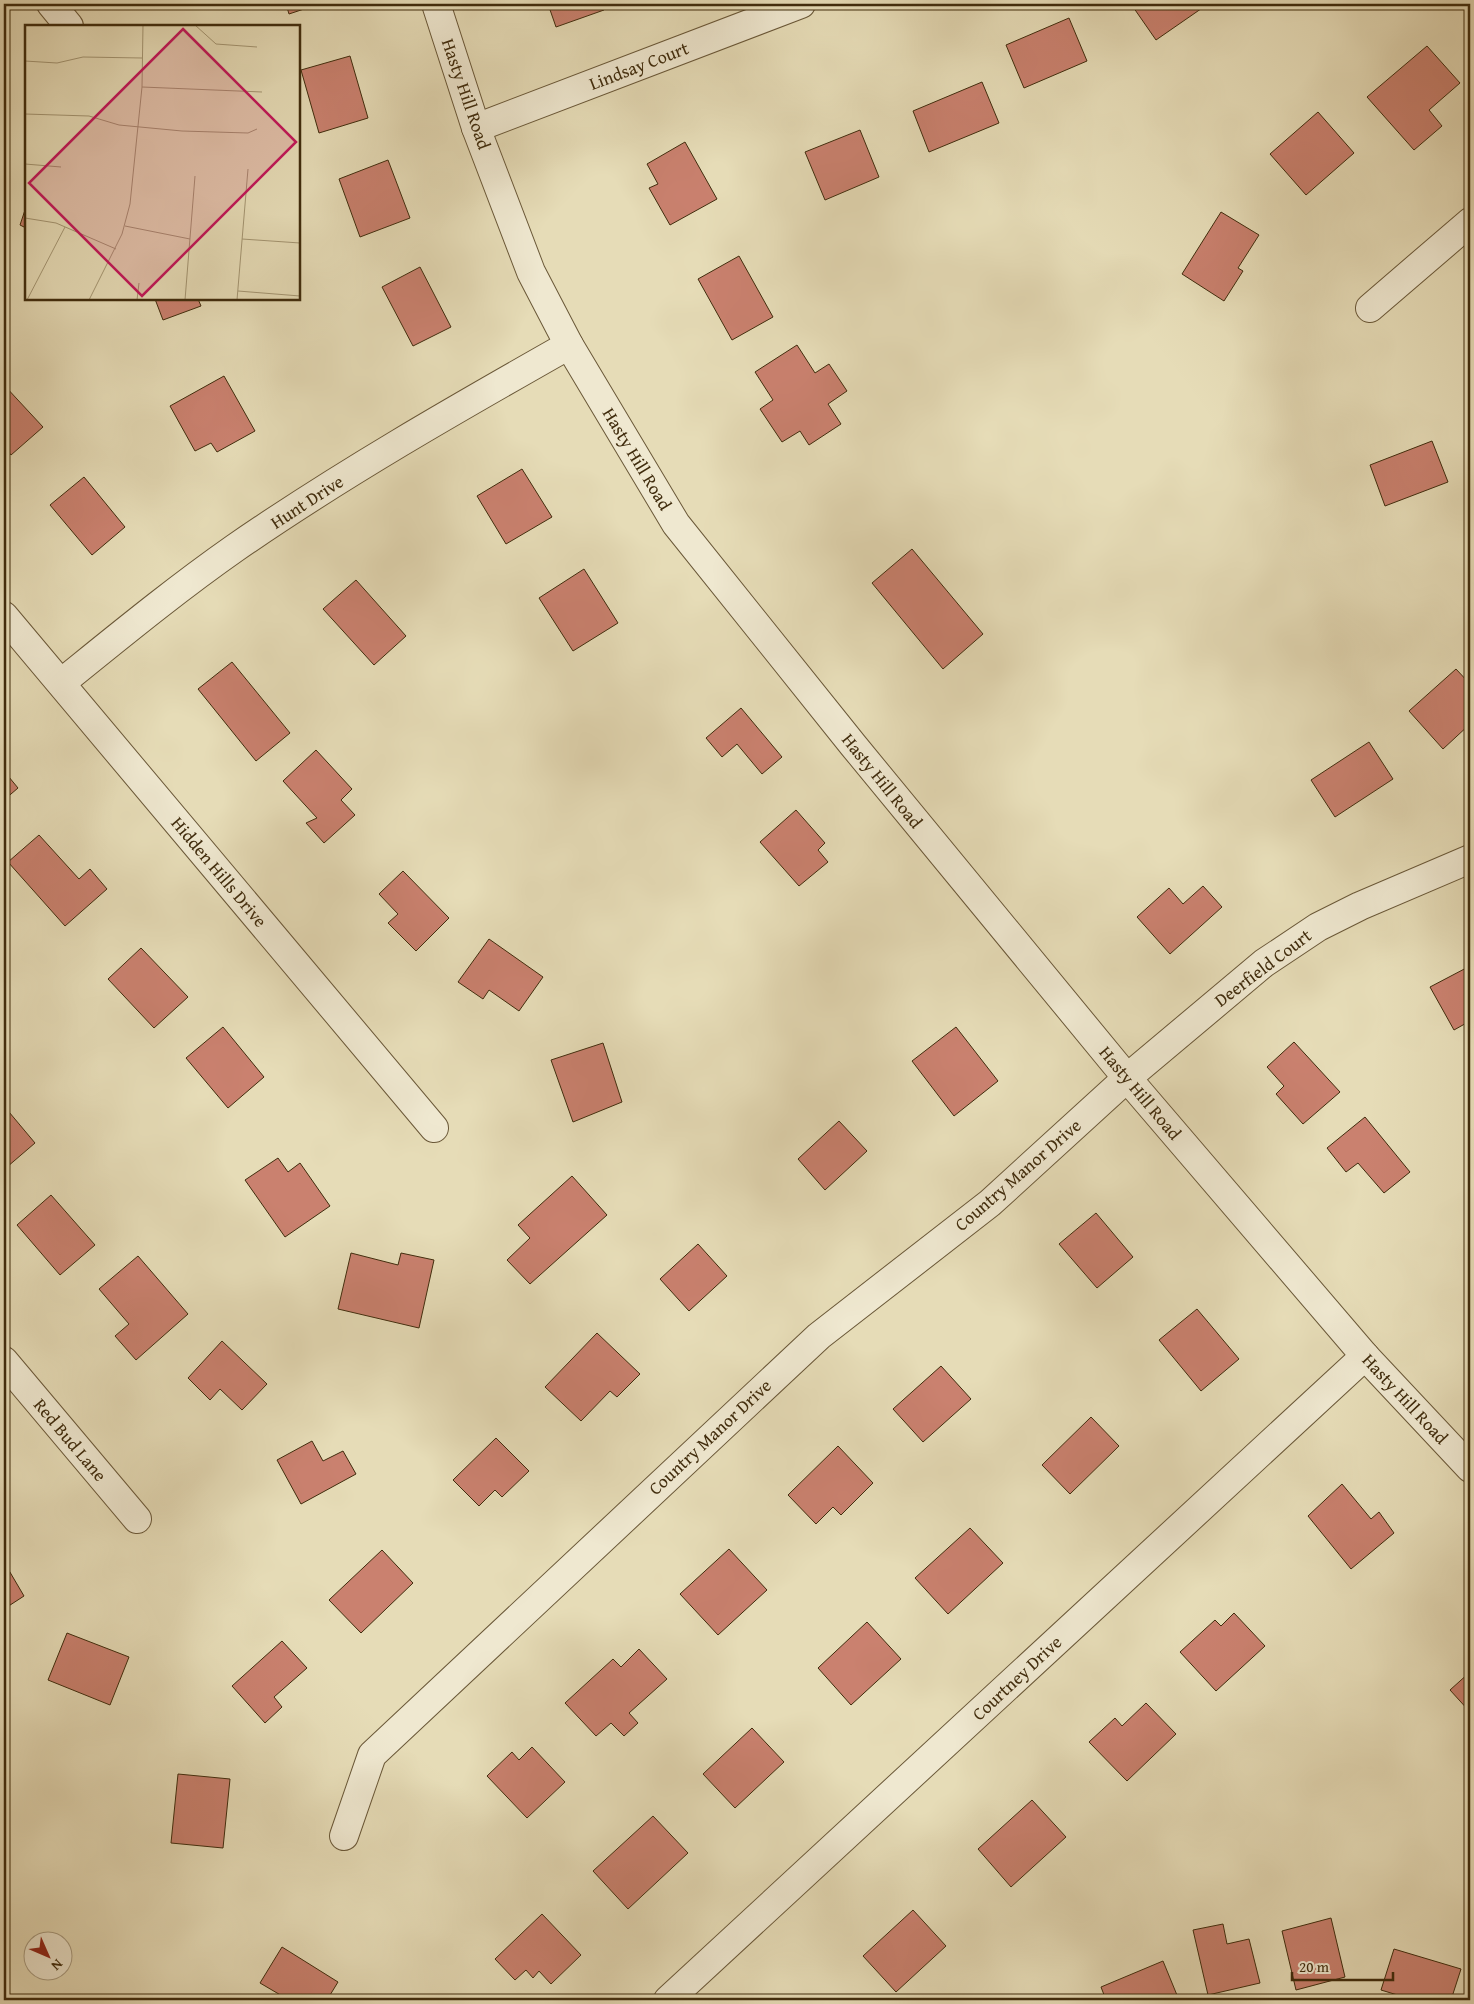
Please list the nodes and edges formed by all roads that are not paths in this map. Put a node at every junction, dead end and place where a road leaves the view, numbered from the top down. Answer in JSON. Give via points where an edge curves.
{"nodes":[{"id":1,"x":51,"y":4,"type":"edge"},
{"id":2,"x":436,"y":4,"type":"edge"},
{"id":3,"x":801,"y":4,"type":"edge"},
{"id":4,"x":68,"y":25,"type":"edge"},
{"id":5,"x":476,"y":128,"type":"junction"},
{"id":6,"x":1470,"y":222,"type":"edge"},
{"id":7,"x":1370,"y":308,"type":"dead end"},
{"id":8,"x":569,"y":345,"type":"junction"},
{"id":9,"x":4,"y":616,"type":"edge"},
{"id":10,"x":61,"y":683,"type":"junction"},
{"id":11,"x":1470,"y":858,"type":"edge"},
{"id":12,"x":1127,"y":1078,"type":"junction"},
{"id":13,"x":434,"y":1128,"type":"dead end"},
{"id":14,"x":1365,"y":1356,"type":"junction"},
{"id":15,"x":4,"y":1362,"type":"edge"},
{"id":16,"x":1470,"y":1468,"type":"edge"},
{"id":17,"x":137,"y":1519,"type":"dead end"},
{"id":18,"x":344,"y":1836,"type":"dead end"},
{"id":19,"x":668,"y":2000,"type":"edge"}],
"edges":[{"from":1,"to":4,"type":"street"},
{"from":2,"to":5,"type":"street","name":"Hasty Hill Road"},
{"from":3,"to":5,"type":"street","name":"Lindsay Court"},
{"from":5,"to":8,"type":"street","name":"Hasty Hill Road","via":[[531,272]]},
{"from":6,"to":7,"type":"street"},
{"from":8,"to":10,"type":"street","name":"Hunt Drive","via":[[412,434],[236,548],[163,601]]},
{"from":8,"to":12,"type":"street","name":"Hasty Hill Road","via":[[676,524]]},
{"from":9,"to":10,"type":"street","name":"Hidden Hills Drive"},
{"from":10,"to":13,"type":"street","name":"Hidden Hills Drive"},
{"from":11,"to":12,"type":"street","name":"Deerfield Court","via":[[1318,927],[1264,963]]},
{"from":12,"to":14,"type":"street","name":"Hasty Hill Road"},
{"from":12,"to":18,"type":"street","name":"Country Manor Drive","via":[[990,1203],[819,1336],[372,1755]]},
{"from":14,"to":16,"type":"street","name":"Hasty Hill Road"},
{"from":14,"to":19,"type":"street","name":"Courtney Drive"},
{"from":15,"to":17,"type":"street","name":"Red Bud Lane"}]}
